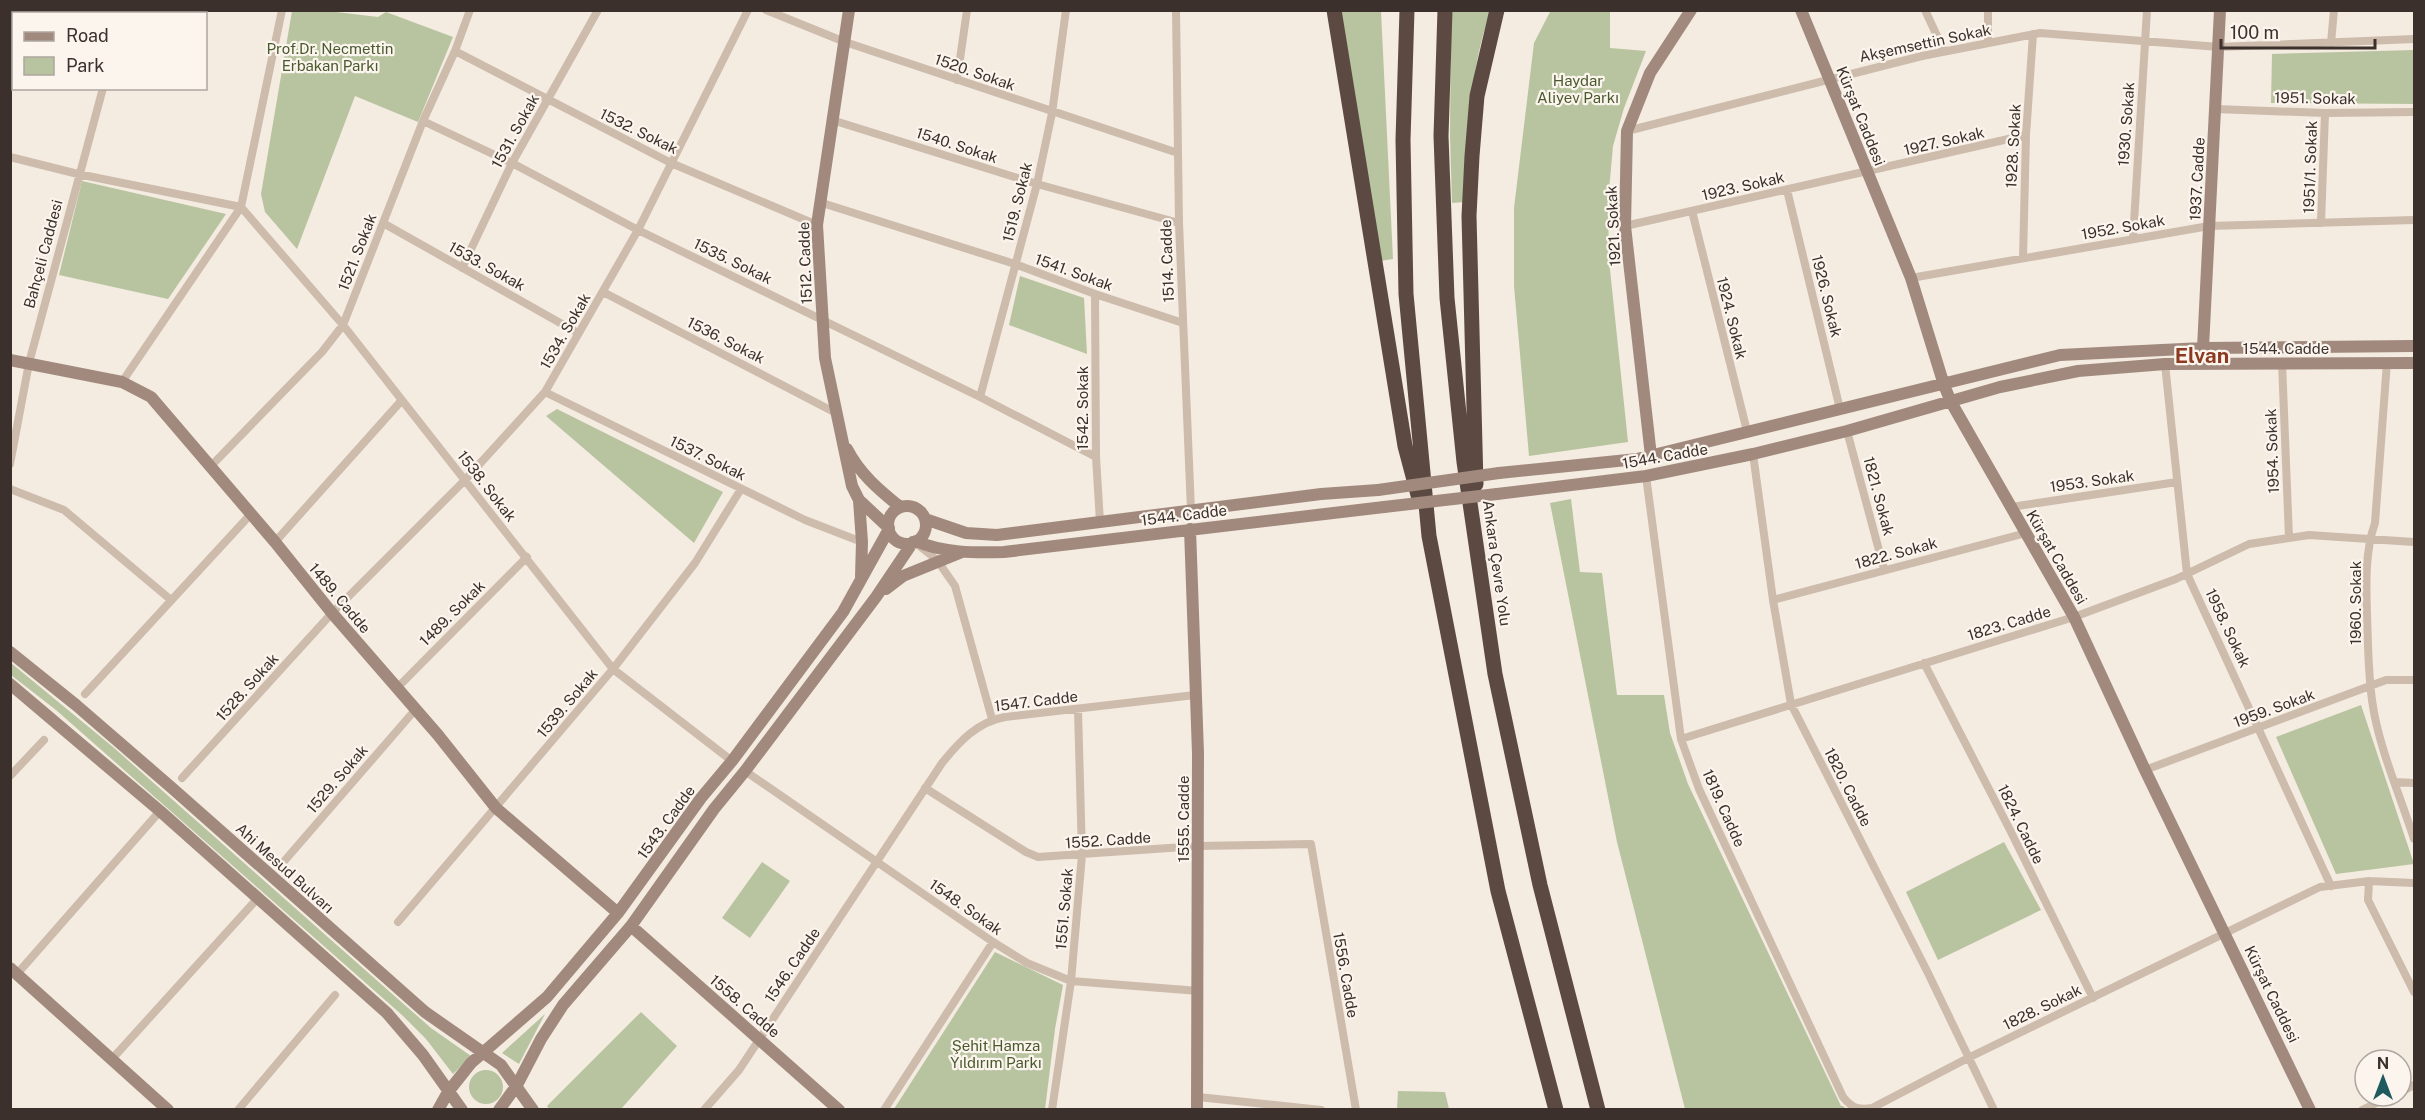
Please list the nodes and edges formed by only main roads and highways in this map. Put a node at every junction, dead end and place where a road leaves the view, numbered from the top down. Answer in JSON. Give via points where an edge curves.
{"nodes":[{"id":1,"x":849,"y":10,"type":"edge"},
{"id":2,"x":1334,"y":10,"type":"edge"},
{"id":3,"x":1407,"y":10,"type":"edge"},
{"id":4,"x":1445,"y":10,"type":"edge"},
{"id":5,"x":1497,"y":10,"type":"edge"},
{"id":6,"x":1691,"y":10,"type":"edge"},
{"id":7,"x":1801,"y":10,"type":"edge"},
{"id":8,"x":2220,"y":10,"type":"edge"},
{"id":9,"x":2415,"y":346,"type":"edge"},
{"id":10,"x":2203,"y":348,"type":"junction"},
{"id":11,"x":10,"y":360,"type":"edge"},
{"id":12,"x":2415,"y":363,"type":"edge"},
{"id":13,"x":1944,"y":385,"type":"junction"},
{"id":14,"x":1951,"y":402,"type":"junction"},
{"id":15,"x":843,"y":443,"type":"junction"},
{"id":16,"x":1651,"y":456,"type":"junction"},
{"id":17,"x":859,"y":500,"type":"junction"},
{"id":18,"x":900,"y":507,"type":"junction"},
{"id":19,"x":925,"y":519,"type":"junction"},
{"id":20,"x":889,"y":529,"type":"junction"},
{"id":21,"x":1190,"y":529,"type":"junction"},
{"id":22,"x":1429,"y":536,"type":"junction"},
{"id":23,"x":915,"y":542,"type":"junction"},
{"id":24,"x":1478,"y":548,"type":"junction"},
{"id":25,"x":965,"y":551,"type":"junction"},
{"id":26,"x":860,"y":584,"type":"junction"},
{"id":27,"x":876,"y":597,"type":"junction"},
{"id":28,"x":10,"y":652,"type":"edge"},
{"id":29,"x":10,"y":684,"type":"edge"},
{"id":30,"x":618,"y":913,"type":"junction"},
{"id":31,"x":631,"y":926,"type":"junction"},
{"id":32,"x":14,"y":971,"type":"edge"},
{"id":33,"x":483,"y":1052,"type":"junction"},
{"id":34,"x":517,"y":1085,"type":"junction"},
{"id":35,"x":448,"y":1092,"type":"junction"},
{"id":36,"x":1198,"y":1103,"type":"edge"},
{"id":37,"x":168,"y":1110,"type":"edge"},
{"id":38,"x":438,"y":1110,"type":"edge"},
{"id":39,"x":462,"y":1110,"type":"edge"},
{"id":40,"x":499,"y":1110,"type":"edge"},
{"id":41,"x":532,"y":1110,"type":"edge"},
{"id":42,"x":839,"y":1110,"type":"edge"},
{"id":43,"x":1556,"y":1110,"type":"edge"},
{"id":44,"x":1598,"y":1110,"type":"edge"},
{"id":45,"x":2310,"y":1110,"type":"edge"}],
"edges":[{"from":1,"to":15,"type":"main road","name":"1512. Cadde","via":[[816,225],[825,358]]},
{"from":2,"to":22,"type":"highway","via":[[1405,446]]},
{"from":3,"to":22,"type":"highway","via":[[1403,140],[1406,294]]},
{"from":4,"to":24,"type":"highway","name":"Ankara Çevre Yolu","via":[[1441,136],[1447,298],[1464,462]]},
{"from":5,"to":24,"type":"highway","via":[[1476,96],[1469,206]]},
{"from":6,"to":16,"type":"main road","name":"1921. Sokak","via":[[1650,73],[1627,131],[1625,226]]},
{"from":7,"to":13,"type":"main road","name":"Kürşat Caddesi","via":[[1911,278]]},
{"from":8,"to":10,"type":"main road","name":"1937. Cadde"},
{"from":9,"to":10,"type":"main road","name":"1544. Cadde"},
{"from":10,"to":13,"type":"main road","name":"1544. Cadde","via":[[2060,355]]},
{"from":11,"to":30,"type":"main road","name":"1489. Cadde","via":[[122,382],[151,397],[496,808]]},
{"from":12,"to":14,"type":"main road","name":"1544. Cadde","via":[[2165,364],[2078,371]]},
{"from":13,"to":14,"type":"main road","name":"Kürşat Caddesi"},
{"from":13,"to":16,"type":"main road","name":"1544. Cadde"},
{"from":14,"to":21,"type":"main road","name":"1544. Cadde","bridge":true,"via":[[1753,454],[1646,476]]},
{"from":14,"to":45,"type":"main road","name":"Kürşat Caddesi","via":[[2074,617]]},
{"from":15,"to":17,"type":"main road","name":"1512. Cadde"},
{"from":15,"to":18,"type":"main road","name":"1512. Cadde","via":[[857,468]]},
{"from":16,"to":19,"type":"main road","name":"1544. Cadde","bridge":true,"via":[[981,535]]},
{"from":17,"to":20,"type":"main road","name":"1512. Cadde"},
{"from":17,"to":26,"type":"main road"},
{"from":18,"to":19,"type":"main road","via":[[912,506]]},
{"from":18,"to":20,"type":"main road","via":[[892,513]]},
{"from":19,"to":23,"type":"main road","via":[[926,529]]},
{"from":20,"to":23,"type":"main road","via":[[896,539]]},
{"from":20,"to":26,"type":"main road","name":"1543. Cadde"},
{"from":21,"to":25,"type":"main road","name":"1544. Cadde","via":[[1004,552]]},
{"from":21,"to":36,"type":"main road","name":"1555. Cadde","via":[[1196,695]]},
{"from":22,"to":43,"type":"highway","via":[[1498,891]]},
{"from":23,"to":25,"type":"main road","name":"1544. Cadde"},
{"from":23,"to":27,"type":"main road"},
{"from":24,"to":44,"type":"highway","name":"Ankara Çevre Yolu","via":[[1495,675],[1540,885]]},
{"from":25,"to":27,"type":"main road","via":[[903,576]]},
{"from":26,"to":30,"type":"main road","name":"1543. Cadde"},
{"from":27,"to":31,"type":"main road","via":[[714,809]]},
{"from":28,"to":33,"type":"main road","name":"Ahi Mesud Bulvarı","via":[[172,788],[425,1012]]},
{"from":29,"to":35,"type":"main road","via":[[160,811],[387,1014],[423,1055]]},
{"from":30,"to":33,"type":"main road","name":"1543. Cadde","via":[[547,997]]},
{"from":31,"to":34,"type":"main road","via":[[558,1013]]},
{"from":31,"to":42,"type":"main road","name":"1558. Cadde"},
{"from":32,"to":37,"type":"main road"},
{"from":33,"to":34,"type":"main road","name":"Ahi Mesud Bulvarı","via":[[501,1065]]},
{"from":33,"to":35,"type":"main road","name":"1543. Cadde"},
{"from":34,"to":40,"type":"main road"},
{"from":34,"to":41,"type":"main road","name":"Ahi Mesud Bulvarı"},
{"from":35,"to":38,"type":"main road","name":"1543. Cadde"},
{"from":35,"to":39,"type":"main road"}]}
